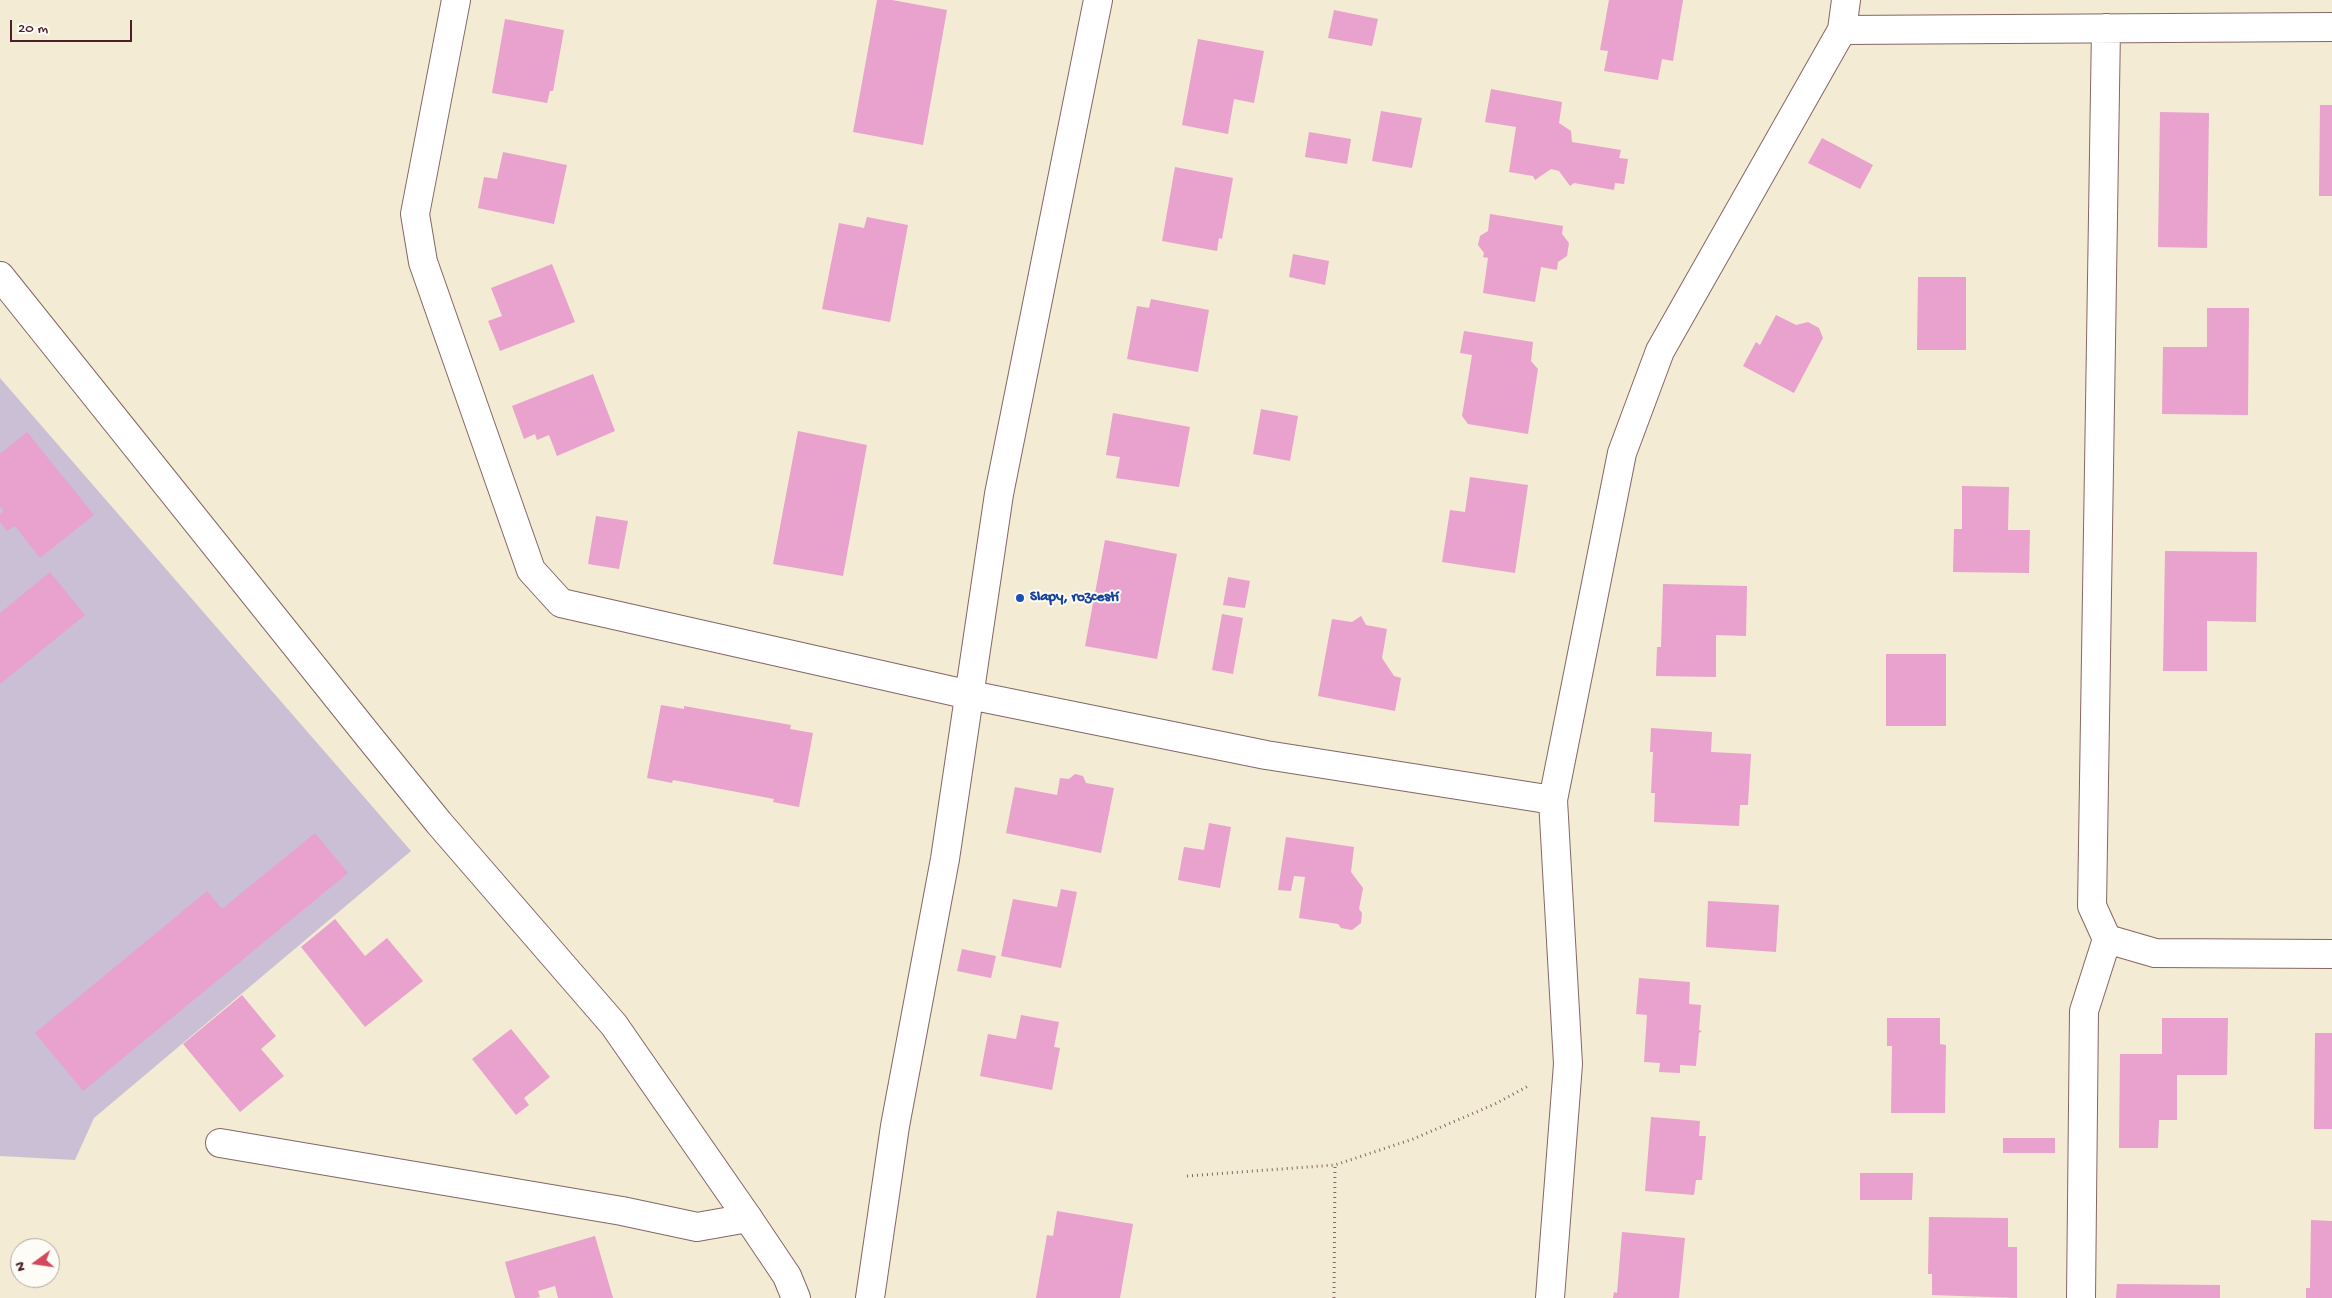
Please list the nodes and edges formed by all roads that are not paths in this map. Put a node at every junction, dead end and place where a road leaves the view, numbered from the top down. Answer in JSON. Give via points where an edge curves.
{"nodes":[{"id":1,"x":456,"y":0,"type":"edge"},
{"id":2,"x":1098,"y":0,"type":"edge"},
{"id":3,"x":1846,"y":0,"type":"edge"},
{"id":4,"x":2332,"y":27,"type":"edge"},
{"id":5,"x":2106,"y":28,"type":"junction"},
{"id":6,"x":1842,"y":30,"type":"junction"},
{"id":7,"x":0,"y":276,"type":"edge"},
{"id":8,"x":970,"y":695,"type":"junction"},
{"id":9,"x":1553,"y":800,"type":"junction"},
{"id":10,"x":2108,"y":939,"type":"junction"},
{"id":11,"x":2332,"y":954,"type":"edge"},
{"id":12,"x":220,"y":1143,"type":"dead end"},
{"id":13,"x":748,"y":1218,"type":"junction"},
{"id":14,"x":796,"y":1298,"type":"edge"},
{"id":15,"x":870,"y":1298,"type":"edge"},
{"id":16,"x":1550,"y":1298,"type":"edge"},
{"id":17,"x":2080,"y":1298,"type":"edge"}],
"edges":[{"from":1,"to":8,"type":"street","via":[[415,214],[423,262],[532,570],[561,603]]},
{"from":2,"to":8,"type":"street","via":[[999,494]]},
{"from":3,"to":6,"type":"street"},
{"from":4,"to":5,"type":"street"},
{"from":5,"to":6,"type":"street"},
{"from":5,"to":10,"type":"street","via":[[2092,906]]},
{"from":6,"to":9,"type":"street","via":[[1660,351],[1653,369],[1622,453]]},
{"from":7,"to":13,"type":"street","via":[[408,785],[614,1026]]},
{"from":8,"to":9,"type":"street","via":[[1266,755]]},
{"from":8,"to":15,"type":"street","via":[[946,859],[895,1126]]},
{"from":9,"to":16,"type":"street","via":[[1568,1064]]},
{"from":10,"to":11,"type":"street","via":[[2155,953]]},
{"from":10,"to":17,"type":"street","via":[[2084,1011]]},
{"from":12,"to":13,"type":"street","via":[[622,1211],[697,1227]]},
{"from":13,"to":14,"type":"street","via":[[787,1276]]}]}
